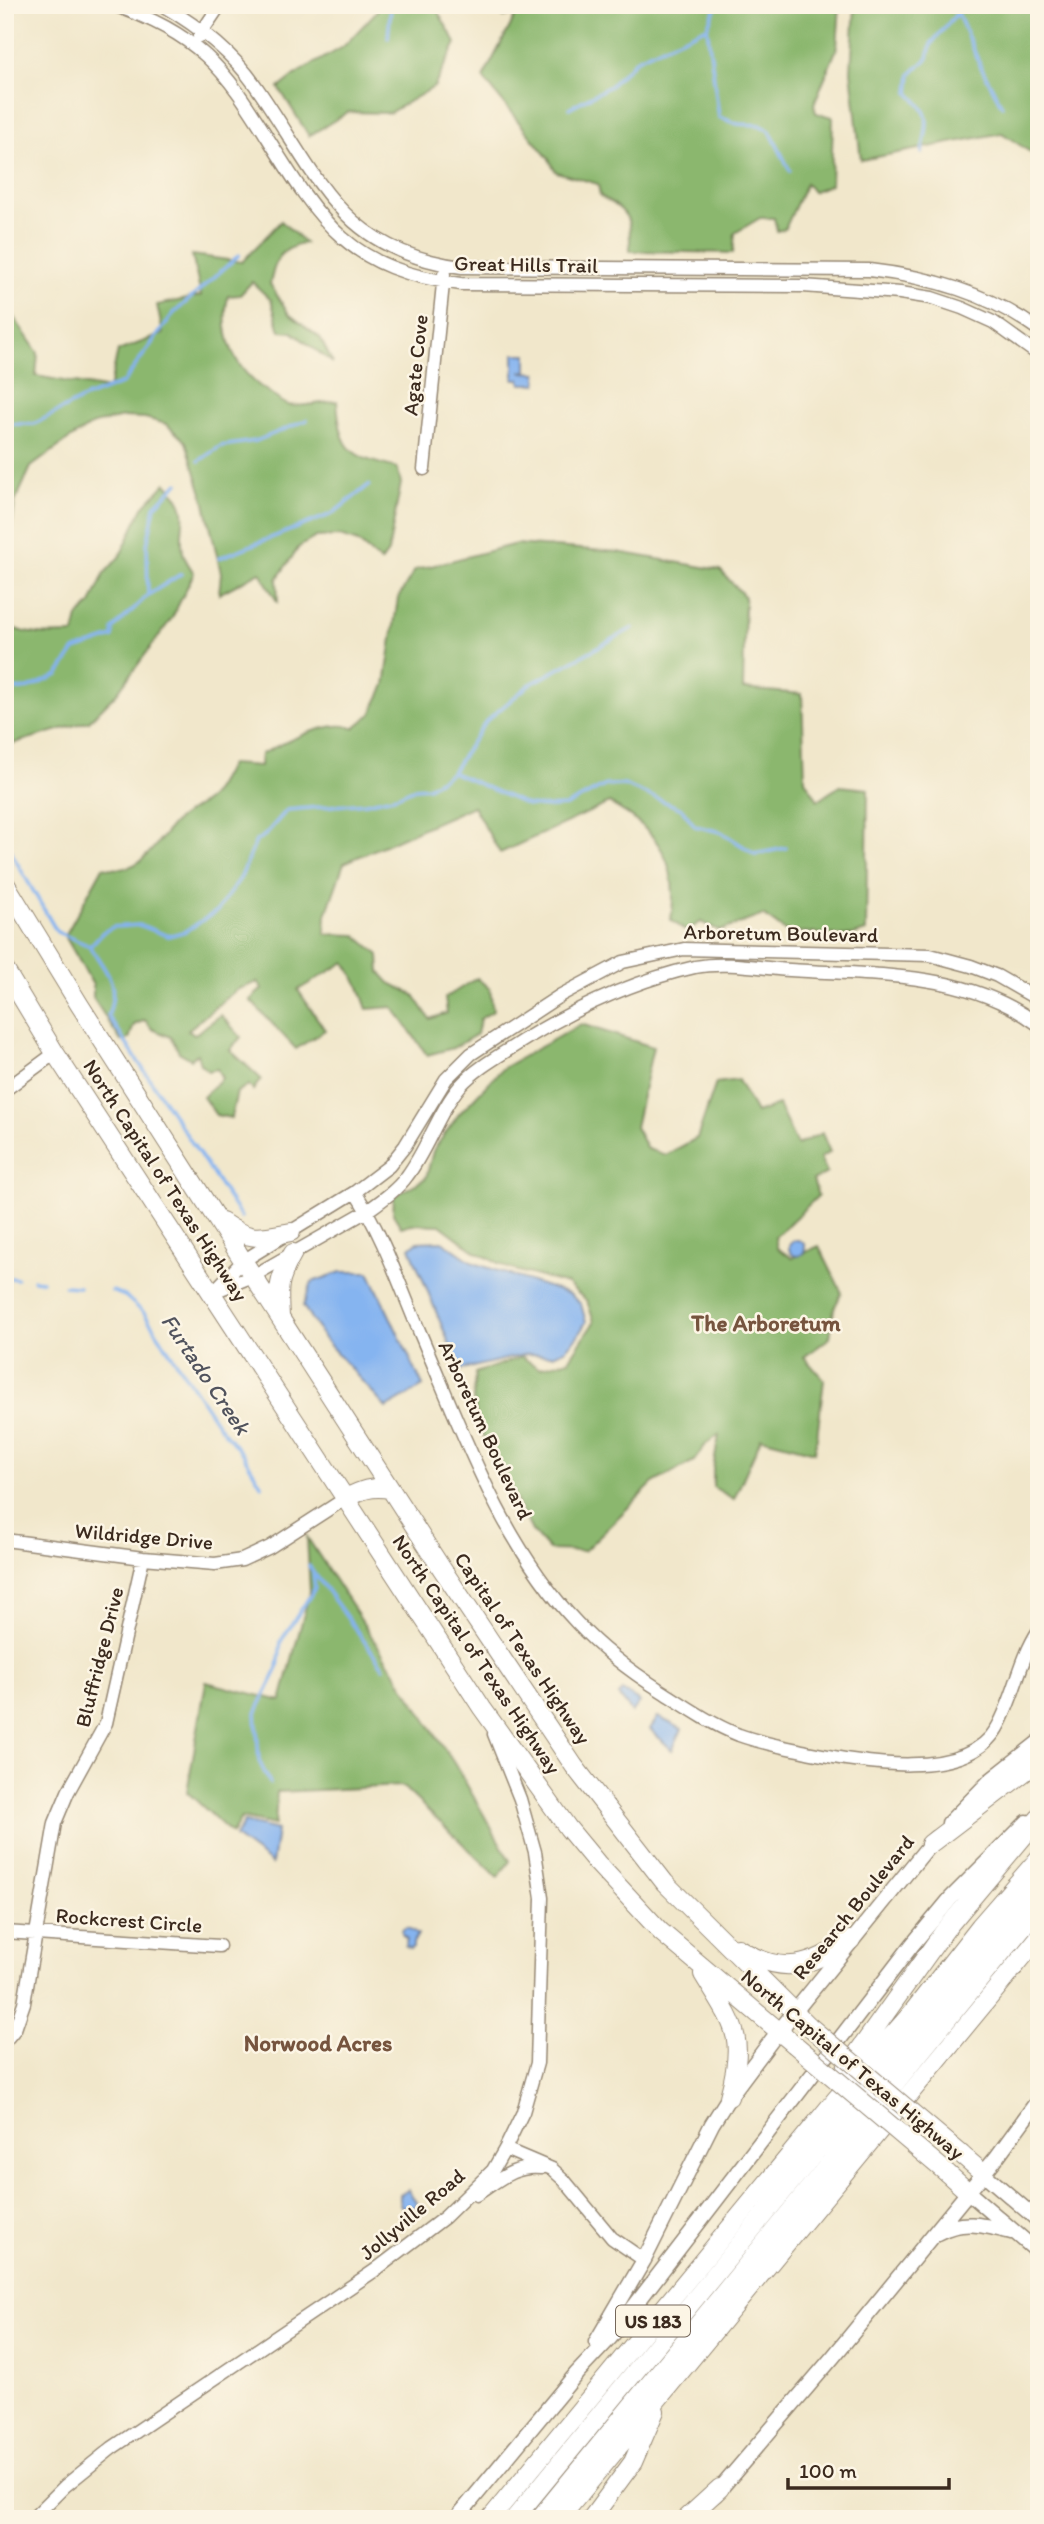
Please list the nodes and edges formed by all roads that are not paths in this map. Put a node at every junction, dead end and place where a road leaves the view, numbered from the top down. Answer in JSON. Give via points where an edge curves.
{"nodes":[{"id":1,"x":113,"y":5,"type":"edge"},
{"id":2,"x":162,"y":5,"type":"edge"},
{"id":3,"x":220,"y":5,"type":"edge"},
{"id":4,"x":203,"y":30,"type":"junction"},
{"id":5,"x":193,"y":46,"type":"junction"},
{"id":6,"x":445,"y":265,"type":"junction"},
{"id":7,"x":444,"y":282,"type":"junction"},
{"id":8,"x":1039,"y":330,"type":"edge"},
{"id":9,"x":1038,"y":353,"type":"edge"},
{"id":10,"x":424,"y":469,"type":"dead end"},
{"id":11,"x":5,"y":883,"type":"edge"},
{"id":12,"x":5,"y":970,"type":"edge"},
{"id":13,"x":1039,"y":1000,"type":"edge"},
{"id":14,"x":1037,"y":1019,"type":"edge"},
{"id":15,"x":55,"y":1053,"type":"junction"},
{"id":16,"x":5,"y":1090,"type":"edge"},
{"id":17,"x":355,"y":1192,"type":"junction"},
{"id":18,"x":368,"y":1211,"type":"junction"},
{"id":19,"x":213,"y":1215,"type":"junction"},
{"id":20,"x":291,"y":1232,"type":"junction"},
{"id":21,"x":293,"y":1254,"type":"junction"},
{"id":22,"x":248,"y":1269,"type":"junction"},
{"id":23,"x":213,"y":1292,"type":"junction"},
{"id":24,"x":281,"y":1320,"type":"junction"},
{"id":25,"x":390,"y":1489,"type":"junction"},
{"id":26,"x":346,"y":1498,"type":"junction"},
{"id":27,"x":5,"y":1540,"type":"edge"},
{"id":28,"x":143,"y":1558,"type":"junction"},
{"id":29,"x":1039,"y":1630,"type":"edge"},
{"id":30,"x":482,"y":1708,"type":"junction"},
{"id":31,"x":1039,"y":1742,"type":"edge"},
{"id":32,"x":1039,"y":1761,"type":"edge"},
{"id":33,"x":1039,"y":1812,"type":"edge"},
{"id":34,"x":1039,"y":1818,"type":"edge"},
{"id":35,"x":930,"y":1844,"type":"junction"},
{"id":36,"x":1039,"y":1858,"type":"edge"},
{"id":37,"x":1039,"y":1880,"type":"edge"},
{"id":38,"x":1039,"y":1907,"type":"edge"},
{"id":39,"x":5,"y":1932,"type":"edge"},
{"id":40,"x":37,"y":1933,"type":"junction"},
{"id":41,"x":715,"y":1934,"type":"junction"},
{"id":42,"x":1039,"y":1937,"type":"edge"},
{"id":43,"x":851,"y":1940,"type":"junction"},
{"id":44,"x":219,"y":1946,"type":"dead end"},
{"id":45,"x":698,"y":1965,"type":"junction"},
{"id":46,"x":795,"y":2014,"type":"junction"},
{"id":47,"x":809,"y":2026,"type":"joint"},
{"id":48,"x":779,"y":2031,"type":"junction"},
{"id":49,"x":5,"y":2041,"type":"edge"},
{"id":50,"x":729,"y":2097,"type":"junction"},
{"id":51,"x":1039,"y":2099,"type":"edge"},
{"id":52,"x":816,"y":2124,"type":"junction"},
{"id":53,"x":505,"y":2149,"type":"junction"},
{"id":54,"x":551,"y":2169,"type":"junction"},
{"id":55,"x":983,"y":2173,"type":"junction"},
{"id":56,"x":967,"y":2191,"type":"junction"},
{"id":57,"x":467,"y":2198,"type":"junction"},
{"id":58,"x":1039,"y":2221,"type":"edge"},
{"id":59,"x":1016,"y":2233,"type":"junction"},
{"id":60,"x":930,"y":2237,"type":"junction"},
{"id":61,"x":1039,"y":2253,"type":"edge"},
{"id":62,"x":644,"y":2260,"type":"junction"},
{"id":63,"x":577,"y":2373,"type":"junction"},
{"id":64,"x":664,"y":2390,"type":"junction"},
{"id":65,"x":720,"y":2488,"type":"junction"},
{"id":66,"x":32,"y":2519,"type":"edge"},
{"id":67,"x":456,"y":2519,"type":"edge"},
{"id":68,"x":490,"y":2519,"type":"edge"},
{"id":69,"x":514,"y":2519,"type":"edge"},
{"id":70,"x":540,"y":2519,"type":"edge"},
{"id":71,"x":559,"y":2519,"type":"edge"},
{"id":72,"x":591,"y":2519,"type":"edge"},
{"id":73,"x":687,"y":2519,"type":"edge"},
{"id":74,"x":697,"y":2519,"type":"edge"}],
"edges":[{"from":1,"to":5,"type":"street","name":"Great Hills Trail","via":[[137,13]]},
{"from":2,"to":4,"type":"street","name":"Great Hills Trail"},
{"from":3,"to":4,"type":"street"},
{"from":4,"to":5,"type":"street"},
{"from":4,"to":6,"type":"street","name":"Great Hills Trail","via":[[254,83],[344,215],[398,251]]},
{"from":5,"to":7,"type":"street","name":"Great Hills Trail","via":[[245,102],[321,218],[363,254],[390,268]]},
{"from":6,"to":7,"type":"street","name":"Agate Cove"},
{"from":6,"to":8,"type":"street","name":"Great Hills Trail","via":[[880,271],[961,289]]},
{"from":7,"to":9,"type":"street","name":"Great Hills Trail","via":[[803,286],[900,293],[962,308],[993,322]]},
{"from":7,"to":10,"type":"street","name":"Agate Cove"},
{"from":11,"to":19,"type":"highway","name":"North Capital of Texas Highway"},
{"from":12,"to":15,"type":"highway","name":"North Capital of Texas Highway"},
{"from":13,"to":17,"type":"street","name":"Arboretum Boulevard","via":[[997,976],[930,954],[684,949],[623,962],[561,995],[471,1054],[446,1079],[389,1166]]},
{"from":14,"to":18,"type":"street","name":"Arboretum Boulevard","via":[[999,1000],[928,979],[745,966],[698,967],[655,976],[567,1015],[461,1085],[407,1177]]},
{"from":15,"to":16,"type":"street"},
{"from":15,"to":23,"type":"highway","name":"North Capital of Texas Highway"},
{"from":17,"to":18,"type":"street","name":"Arboretum Boulevard"},
{"from":17,"to":20,"type":"street","name":"Arboretum Boulevard"},
{"from":18,"to":21,"type":"street","name":"Arboretum Boulevard"},
{"from":18,"to":29,"type":"street","name":"Arboretum Boulevard","via":[[475,1462],[528,1560],[596,1642],[676,1700],[738,1735],[831,1757],[903,1765],[962,1757],[982,1746],[997,1728],[1027,1648]]},
{"from":19,"to":20,"type":"highway","via":[[248,1237]]},
{"from":19,"to":22,"type":"highway","name":"North Capital of Texas Highway"},
{"from":20,"to":22,"type":"street","name":"Arboretum Boulevard"},
{"from":21,"to":22,"type":"street","name":"Arboretum Boulevard"},
{"from":21,"to":24,"type":"highway","via":[[278,1286]]},
{"from":22,"to":23,"type":"street","name":"Arboretum Boulevard"},
{"from":22,"to":24,"type":"highway","name":"Capital of Texas Highway"},
{"from":23,"to":26,"type":"highway","name":"North Capital of Texas Highway"},
{"from":24,"to":25,"type":"highway","name":"Capital of Texas Highway"},
{"from":25,"to":26,"type":"highway","via":[[364,1489]]},
{"from":25,"to":41,"type":"highway","name":"Capital of Texas Highway","via":[[574,1766],[664,1883]]},
{"from":26,"to":28,"type":"street","name":"Wildridge Drive","via":[[242,1560],[215,1564]]},
{"from":26,"to":30,"type":"highway","name":"North Capital of Texas Highway"},
{"from":27,"to":28,"type":"street","name":"Wildridge Drive"},
{"from":28,"to":40,"type":"street","name":"Bluffridge Drive","via":[[106,1723],[55,1823]]},
{"from":30,"to":45,"type":"highway","name":"North Capital of Texas Highway","via":[[597,1863]]},
{"from":30,"to":53,"type":"street","name":"Jollyville Road","via":[[520,1799],[542,1898],[537,2063],[527,2101]]},
{"from":31,"to":35,"type":"main road","name":"Research Boulevard","via":[[973,1796]]},
{"from":32,"to":35,"type":"highway"},
{"from":33,"to":63,"type":"main road","name":"Research Boulevard","via":[[1000,1847],[920,1935],[610,2338]]},
{"from":34,"to":52,"type":"highway","via":[[945,1930],[825,2098]]},
{"from":35,"to":43,"type":"main road","name":"Research Boulevard"},
{"from":36,"to":52,"type":"highway","number":"US 183"},
{"from":37,"to":69,"type":"highway"},
{"from":38,"to":70,"type":"highway"},
{"from":39,"to":40,"type":"street","name":"Rockcrest Circle"},
{"from":40,"to":44,"type":"street","name":"Rockcrest Circle"},
{"from":40,"to":49,"type":"street","name":"Bluffridge Drive","via":[[24,2003],[15,2029]]},
{"from":41,"to":43,"type":"highway","via":[[753,1958],[786,1966],[810,1962]]},
{"from":41,"to":46,"type":"highway","name":"Capital of Texas Highway"},
{"from":42,"to":64,"type":"highway","number":"US 183"},
{"from":43,"to":46,"type":"main road","name":"Research Boulevard"},
{"from":45,"to":48,"type":"highway","name":"North Capital of Texas Highway"},
{"from":45,"to":50,"type":"highway","via":[[735,2030],[738,2063]]},
{"from":46,"to":47,"type":"highway","name":"Capital of Texas Highway"},
{"from":46,"to":48,"type":"main road","name":"Research Boulevard"},
{"from":47,"to":55,"type":"highway","name":"North Capital of Texas Highway","bridge":true},
{"from":48,"to":50,"type":"main road","name":"Research Boulevard"},
{"from":48,"to":56,"type":"highway","name":"North Capital of Texas Highway","bridge":true},
{"from":50,"to":62,"type":"main road","name":"Research Boulevard"},
{"from":51,"to":55,"type":"main road"},
{"from":52,"to":68,"type":"highway","number":"US 183"},
{"from":53,"to":54,"type":"street"},
{"from":53,"to":57,"type":"street","name":"Jollyville Road"},
{"from":54,"to":57,"type":"street","via":[[515,2169]]},
{"from":54,"to":62,"type":"street","via":[[612,2238]]},
{"from":55,"to":56,"type":"main road"},
{"from":55,"to":58,"type":"main road","name":"North Capital of Texas Highway"},
{"from":56,"to":59,"type":"main road","name":"North Capital of Texas Highway"},
{"from":56,"to":60,"type":"main road"},
{"from":57,"to":66,"type":"street","name":"Jollyville Road","via":[[374,2271],[111,2448]]},
{"from":59,"to":60,"type":"main road","via":[[963,2224]]},
{"from":59,"to":61,"type":"main road","name":"North Capital of Texas Highway"},
{"from":60,"to":65,"type":"main road"},
{"from":62,"to":63,"type":"main road","name":"Research Boulevard"},
{"from":63,"to":67,"type":"main road","name":"Research Boulevard"},
{"from":64,"to":71,"type":"highway","number":"US 183"},
{"from":64,"to":72,"type":"highway","via":[[633,2462]]},
{"from":65,"to":73,"type":"highway"},
{"from":65,"to":74,"type":"main road"}]}
